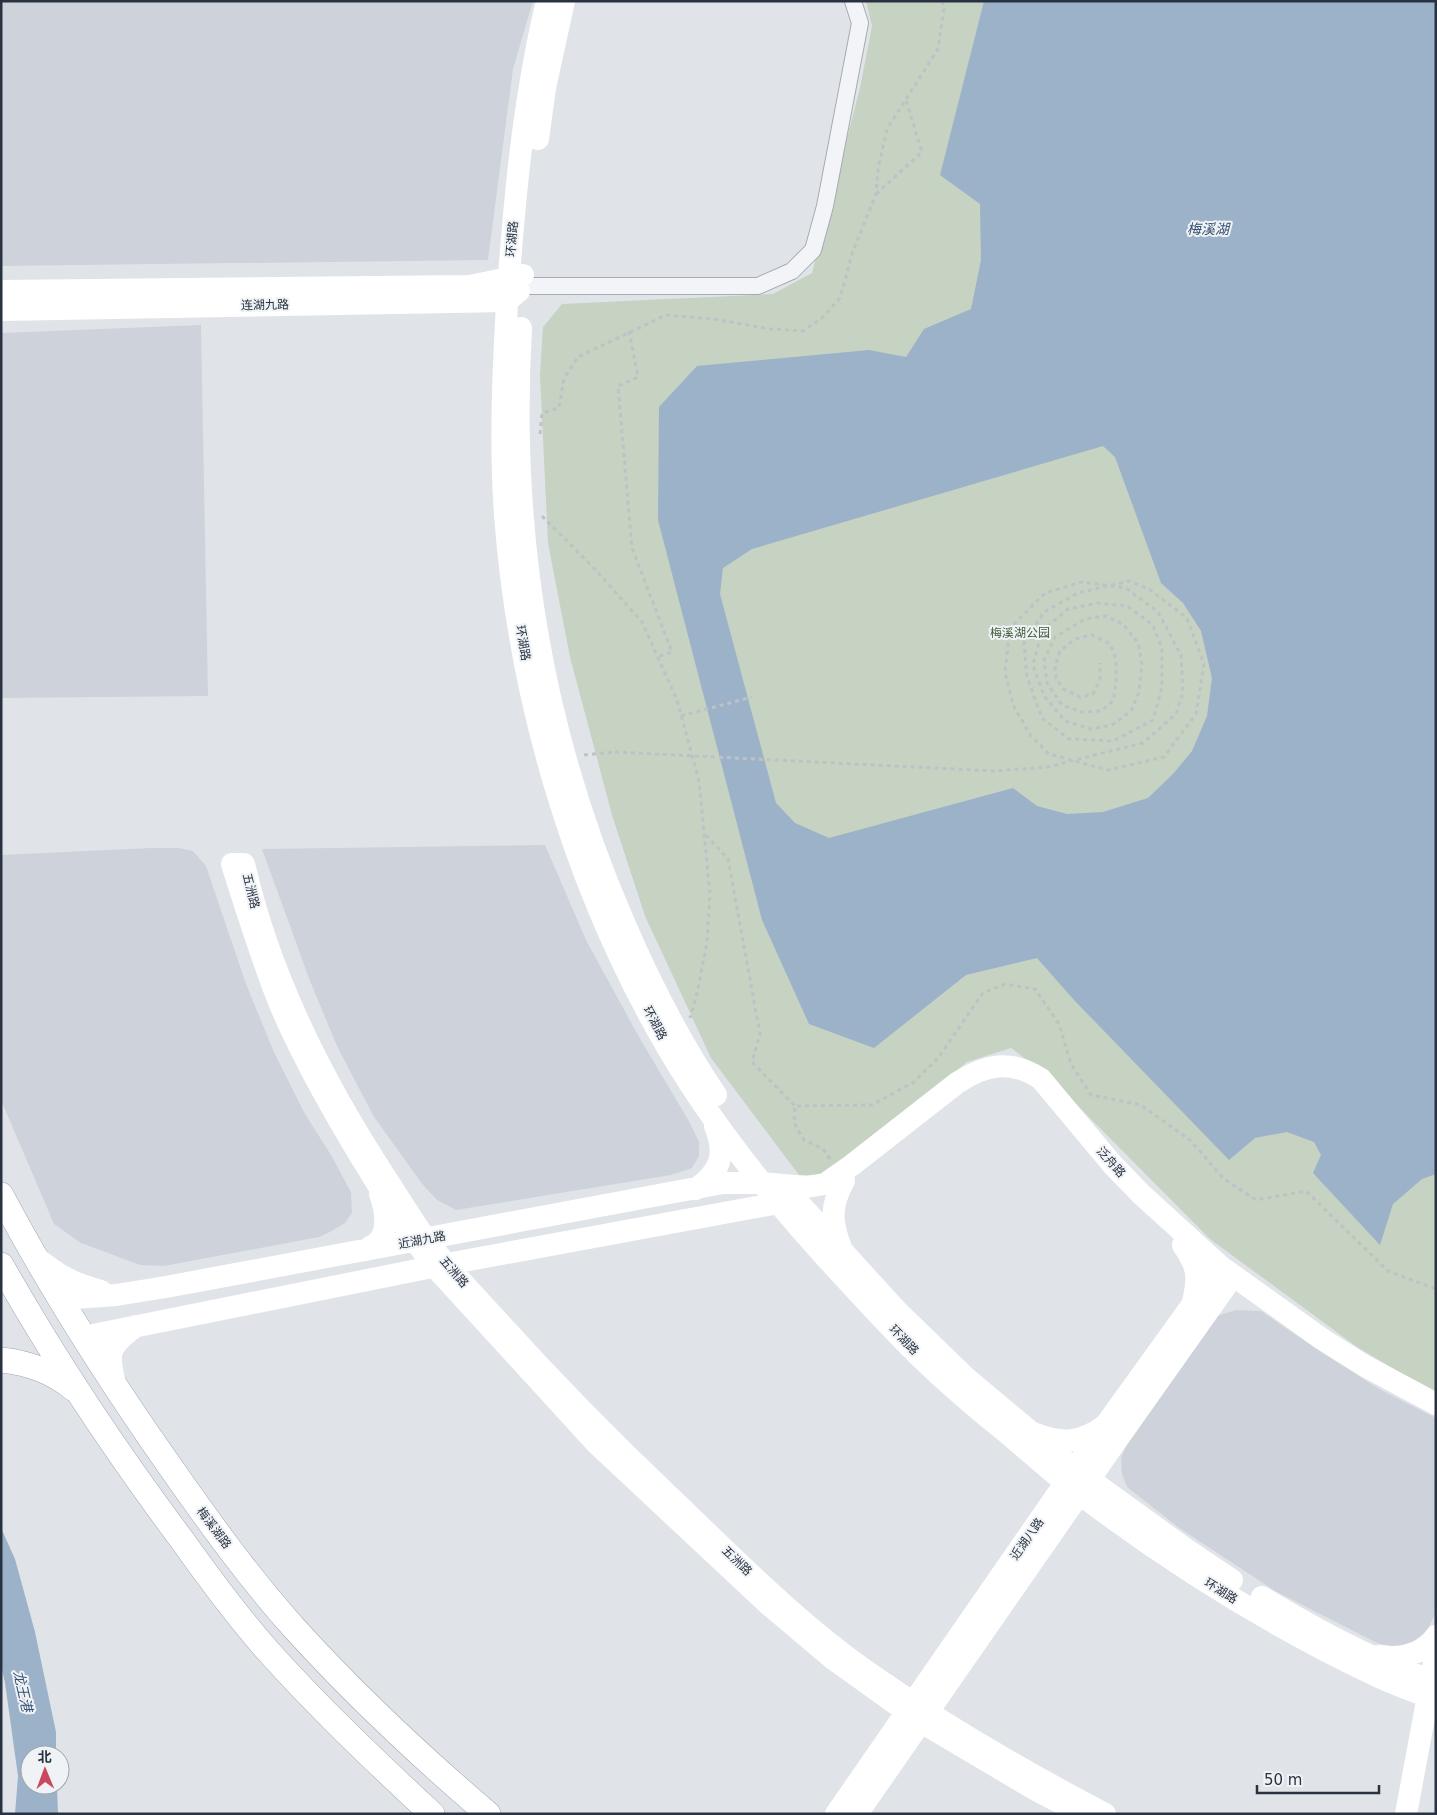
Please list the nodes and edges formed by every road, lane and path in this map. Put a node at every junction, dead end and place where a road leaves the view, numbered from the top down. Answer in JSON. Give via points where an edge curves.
{"nodes":[{"id":1,"x":547,"y":1,"type":"edge"},
{"id":2,"x":564,"y":1,"type":"edge"},
{"id":3,"x":853,"y":1,"type":"edge"},
{"id":4,"x":942,"y":1,"type":"edge"},
{"id":5,"x":906,"y":99,"type":"junction"},
{"id":6,"x":876,"y":194,"type":"junction"},
{"id":7,"x":516,"y":286,"type":"junction"},
{"id":8,"x":1,"y":291,"type":"edge"},
{"id":9,"x":1,"y":310,"type":"edge"},
{"id":10,"x":629,"y":331,"type":"junction"},
{"id":11,"x":540,"y":437,"type":"dead end"},
{"id":12,"x":521,"y":495,"type":"junction"},
{"id":13,"x":657,"y":657,"type":"junction"},
{"id":14,"x":1100,"y":664,"type":"dead end"},
{"id":15,"x":752,"y":698,"type":"dead end"},
{"id":16,"x":681,"y":716,"type":"junction"},
{"id":17,"x":564,"y":757,"type":"junction"},
{"id":18,"x":704,"y":834,"type":"junction"},
{"id":19,"x":684,"y":1042,"type":"junction"},
{"id":20,"x":795,"y":1106,"type":"dead end"},
{"id":21,"x":711,"y":1116,"type":"junction"},
{"id":22,"x":376,"y":1181,"type":"junction"},
{"id":23,"x":834,"y":1183,"type":"junction"},
{"id":24,"x":696,"y":1188,"type":"junction"},
{"id":25,"x":778,"y":1188,"type":"junction"},
{"id":26,"x":1,"y":1195,"type":"edge"},
{"id":27,"x":404,"y":1205,"type":"junction"},
{"id":28,"x":705,"y":1216,"type":"junction"},
{"id":29,"x":482,"y":1229,"type":"junction"},
{"id":30,"x":420,"y":1240,"type":"junction"},
{"id":31,"x":1183,"y":1244,"type":"junction"},
{"id":32,"x":814,"y":1246,"type":"junction"},
{"id":33,"x":366,"y":1250,"type":"junction"},
{"id":34,"x":842,"y":1251,"type":"junction"},
{"id":35,"x":32,"y":1254,"type":"junction"},
{"id":36,"x":491,"y":1256,"type":"junction"},
{"id":37,"x":1,"y":1264,"type":"edge"},
{"id":38,"x":441,"y":1266,"type":"junction"},
{"id":39,"x":1224,"y":1274,"type":"junction"},
{"id":40,"x":386,"y":1276,"type":"junction"},
{"id":41,"x":130,"y":1293,"type":"junction"},
{"id":42,"x":468,"y":1296,"type":"junction"},
{"id":43,"x":60,"y":1299,"type":"junction"},
{"id":44,"x":11,"y":1300,"type":"edge"},
{"id":45,"x":1258,"y":1303,"type":"junction"},
{"id":46,"x":1200,"y":1308,"type":"junction"},
{"id":47,"x":136,"y":1326,"type":"junction"},
{"id":48,"x":83,"y":1337,"type":"junction"},
{"id":49,"x":53,"y":1349,"type":"junction"},
{"id":50,"x":1,"y":1360,"type":"edge"},
{"id":51,"x":117,"y":1390,"type":"junction"},
{"id":52,"x":82,"y":1396,"type":"junction"},
{"id":53,"x":1436,"y":1404,"type":"edge"},
{"id":54,"x":1436,"y":1412,"type":"edge"},
{"id":55,"x":1112,"y":1432,"type":"junction"},
{"id":56,"x":1028,"y":1440,"type":"junction"},
{"id":57,"x":1078,"y":1481,"type":"junction"},
{"id":58,"x":1123,"y":1514,"type":"junction"},
{"id":59,"x":1047,"y":1525,"type":"junction"},
{"id":60,"x":1436,"y":1636,"type":"edge"},
{"id":61,"x":1436,"y":1653,"type":"edge"},
{"id":62,"x":1368,"y":1654,"type":"junction"},
{"id":63,"x":945,"y":1672,"type":"junction"},
{"id":64,"x":1382,"y":1679,"type":"junction"},
{"id":65,"x":869,"y":1680,"type":"junction"},
{"id":66,"x":1433,"y":1693,"type":"edge"},
{"id":67,"x":917,"y":1712,"type":"junction"},
{"id":68,"x":958,"y":1738,"type":"junction"},
{"id":69,"x":1427,"y":1747,"type":"edge"},
{"id":70,"x":889,"y":1751,"type":"junction"},
{"id":71,"x":432,"y":1814,"type":"edge"},
{"id":72,"x":488,"y":1814,"type":"edge"},
{"id":73,"x":836,"y":1814,"type":"edge"},
{"id":74,"x":857,"y":1814,"type":"edge"},
{"id":75,"x":1082,"y":1814,"type":"edge"},
{"id":76,"x":1105,"y":1814,"type":"edge"},
{"id":77,"x":1406,"y":1814,"type":"edge"},
{"id":78,"x":1415,"y":1814,"type":"edge"}],
"edges":[{"from":1,"to":7,"type":"main road","name":"环湖路","via":[[528,93],[520,163]]},
{"from":2,"to":7,"type":"main road","name":"环湖路","via":[[545,88]]},
{"from":3,"to":7,"type":"street","via":[[860,23],[826,206],[812,250],[792,271],[758,286]]},
{"from":4,"to":5,"type":"path","via":[[944,8],[938,49]]},
{"from":5,"to":6,"type":"path","via":[[887,129]]},
{"from":5,"to":6,"type":"path","via":[[922,152]]},
{"from":6,"to":10,"type":"path","via":[[853,251],[840,298],[823,317],[803,331],[666,315]]},
{"from":7,"to":8,"type":"main road","name":"连湖九路"},
{"from":7,"to":9,"type":"main road","name":"连湖九路"},
{"from":7,"to":12,"type":"main road","name":"环湖路"},
{"from":7,"to":21,"type":"main road","name":"环湖路","via":[[503,397],[502,455],[512,577],[530,688],[561,804],[585,874],[624,964],[667,1047]]},
{"from":10,"to":11,"type":"path","via":[[578,357],[564,378],[559,408],[542,413]]},
{"from":10,"to":13,"type":"path","via":[[638,377],[618,386],[632,548],[672,652]]},
{"from":12,"to":13,"type":"path","via":[[594,567],[642,622]]},
{"from":12,"to":17,"type":"main road","name":"环湖路","via":[[536,630]]},
{"from":13,"to":16,"type":"path"},
{"from":14,"to":17,"type":"path","bridge":true,"via":[[1100,680],[1093,694],[1080,697],[1063,689],[1056,678],[1055,666],[1060,651],[1075,639],[1092,635],[1110,644],[1116,659],[1113,701],[1101,711],[1082,712],[1062,705],[1047,683],[1044,660],[1055,637],[1085,619],[1106,616],[1123,624],[1138,643],[1142,665],[1139,692],[1131,712],[1112,724],[1091,729],[1064,721],[1044,696],[1033,665],[1042,631],[1068,609],[1097,603],[1127,606],[1153,625],[1162,649],[1162,687],[1153,720],[1113,741],[1069,739],[1042,718],[1026,678],[1024,643],[1044,612],[1078,593],[1129,581],[1149,589],[1187,618],[1204,664],[1196,714],[1164,757],[1108,770],[1048,754],[1031,736],[1014,707],[1005,673],[1010,628],[1045,593],[1082,582],[1126,588],[1158,612],[1181,655],[1183,693],[1176,714],[1143,743],[1047,767],[995,771],[615,752]]},
{"from":15,"to":16,"type":"path"},
{"from":16,"to":18,"type":"path","via":[[699,780]]},
{"from":17,"to":19,"type":"main road","name":"环湖路","via":[[600,868],[638,957]]},
{"from":18,"to":19,"type":"path","via":[[710,894],[707,943]]},
{"from":18,"to":20,"type":"path","via":[[728,859],[760,1034],[752,1062]]},
{"from":19,"to":25,"type":"main road","name":"环湖路"},
{"from":21,"to":24,"type":"main road","via":[[720,1136],[718,1167]]},
{"from":21,"to":25,"type":"main road","name":"环湖路"},
{"from":22,"to":27,"type":"main road","name":"五洲路","via":[[318,1084],[282,1008],[255,938],[232,864],[244,864],[267,946],[296,1016],[328,1080],[360,1138]]},
{"from":22,"to":30,"type":"main road","name":"五洲路"},
{"from":22,"to":33,"type":"main road","via":[[385,1218],[384,1231],[379,1241]]},
{"from":23,"to":25,"type":"main road","name":"泛舟路"},
{"from":23,"to":31,"type":"main road","name":"泛舟路","via":[[977,1081],[1011,1075],[1022,1078],[1043,1094],[1113,1176]]},
{"from":23,"to":34,"type":"main road","via":[[834,1231]]},
{"from":23,"to":39,"type":"main road","name":"泛舟路","via":[[975,1071],[1011,1066],[1041,1079],[1112,1164]]},
{"from":24,"to":25,"type":"main road","name":"近湖九路","via":[[723,1184]]},
{"from":24,"to":29,"type":"main road","name":"近湖九路"},
{"from":25,"to":28,"type":"main road"},
{"from":25,"to":32,"type":"main road","name":"环湖路"},
{"from":25,"to":34,"type":"main road","name":"环湖路"},
{"from":26,"to":35,"type":"main road","name":"梅溪湖路"},
{"from":27,"to":29,"type":"main road","via":[[434,1223]]},
{"from":27,"to":30,"type":"main road","name":"五洲路"},
{"from":28,"to":32,"type":"main road","via":[[756,1217],[779,1223]]},
{"from":28,"to":36,"type":"main road"},
{"from":29,"to":30,"type":"main road","name":"近湖九路"},
{"from":30,"to":33,"type":"main road","name":"近湖九路"},
{"from":30,"to":38,"type":"main road","name":"五洲路"},
{"from":31,"to":39,"type":"main road","name":"泛舟路"},
{"from":31,"to":46,"type":"main road","via":[[1194,1260]]},
{"from":32,"to":56,"type":"main road","name":"环湖路","via":[[959,1394]]},
{"from":33,"to":41,"type":"main road","name":"近湖九路"},
{"from":34,"to":56,"type":"main road","name":"环湖路"},
{"from":35,"to":41,"type":"main road","via":[[75,1284],[101,1291]]},
{"from":35,"to":43,"type":"main road","name":"梅溪湖路"},
{"from":36,"to":38,"type":"main road"},
{"from":36,"to":42,"type":"main road","via":[[472,1268]]},
{"from":37,"to":44,"type":"main road"},
{"from":38,"to":40,"type":"main road"},
{"from":38,"to":42,"type":"main road","name":"五洲路"},
{"from":39,"to":45,"type":"main road","name":"泛舟路"},
{"from":39,"to":46,"type":"main road","name":"近湖八路"},
{"from":39,"to":53,"type":"main road","name":"泛舟路","via":[[1322,1339]]},
{"from":40,"to":42,"type":"main road","via":[[430,1281]]},
{"from":40,"to":47,"type":"main road"},
{"from":41,"to":43,"type":"main road","name":"近湖九路"},
{"from":42,"to":65,"type":"main road","name":"五洲路","via":[[605,1435],[773,1596]]},
{"from":43,"to":44,"type":"main road"},
{"from":43,"to":48,"type":"main road","name":"梅溪湖路"},
{"from":44,"to":49,"type":"main road"},
{"from":45,"to":46,"type":"main road","via":[[1244,1300]]},
{"from":45,"to":54,"type":"main road","name":"泛舟路","via":[[1374,1380]]},
{"from":46,"to":55,"type":"main road","name":"近湖八路"},
{"from":47,"to":48,"type":"main road"},
{"from":47,"to":51,"type":"main road","via":[[120,1338],[111,1352]]},
{"from":48,"to":49,"type":"main road"},
{"from":48,"to":51,"type":"main road","name":"梅溪湖路"},
{"from":49,"to":50,"type":"main road"},
{"from":49,"to":52,"type":"main road"},
{"from":50,"to":52,"type":"main road","via":[[22,1362],[45,1370]]},
{"from":51,"to":72,"type":"main road","name":"梅溪湖路","via":[[232,1552],[296,1629],[371,1708]]},
{"from":52,"to":71,"type":"main road","via":[[147,1494],[218,1590],[268,1650],[361,1748]]},
{"from":55,"to":56,"type":"main road","via":[[1078,1439]]},
{"from":55,"to":57,"type":"main road","name":"近湖八路"},
{"from":55,"to":58,"type":"main road","via":[[1112,1477]]},
{"from":56,"to":57,"type":"main road","name":"环湖路"},
{"from":56,"to":59,"type":"main road","via":[[1046,1477]]},
{"from":57,"to":58,"type":"main road","name":"环湖路"},
{"from":57,"to":59,"type":"main road","name":"近湖八路"},
{"from":58,"to":59,"type":"main road"},
{"from":58,"to":62,"type":"main road","name":"环湖路","via":[[1324,1633]]},
{"from":58,"to":64,"type":"main road","name":"环湖路","via":[[1167,1556],[1296,1636]]},
{"from":59,"to":63,"type":"main road","name":"近湖八路"},
{"from":60,"to":62,"type":"main road","via":[[1422,1650],[1406,1656],[1390,1658]]},
{"from":61,"to":66,"type":"main road"},
{"from":62,"to":66,"type":"main road","name":"环湖路"},
{"from":63,"to":65,"type":"main road","via":[[904,1682]]},
{"from":63,"to":67,"type":"main road","name":"近湖八路"},
{"from":63,"to":68,"type":"main road","via":[[951,1689],[951,1712]]},
{"from":64,"to":66,"type":"main road","name":"环湖路"},
{"from":64,"to":69,"type":"main road","via":[[1395,1687],[1408,1704]]},
{"from":65,"to":67,"type":"main road","name":"五洲路"},
{"from":65,"to":70,"type":"main road","via":[[883,1710]]},
{"from":66,"to":69,"type":"main road"},
{"from":67,"to":68,"type":"main road","name":"五洲路"},
{"from":67,"to":70,"type":"main road","name":"近湖八路"},
{"from":68,"to":70,"type":"main road","via":[[922,1742]]},
{"from":68,"to":75,"type":"main road","name":"五洲路","via":[[1036,1790]]},
{"from":68,"to":76,"type":"main road","name":"五洲路"},
{"from":69,"to":77,"type":"main road"},
{"from":69,"to":78,"type":"main road"},
{"from":70,"to":73,"type":"main road","name":"近湖八路"},
{"from":70,"to":74,"type":"main road","name":"近湖八路"}]}
